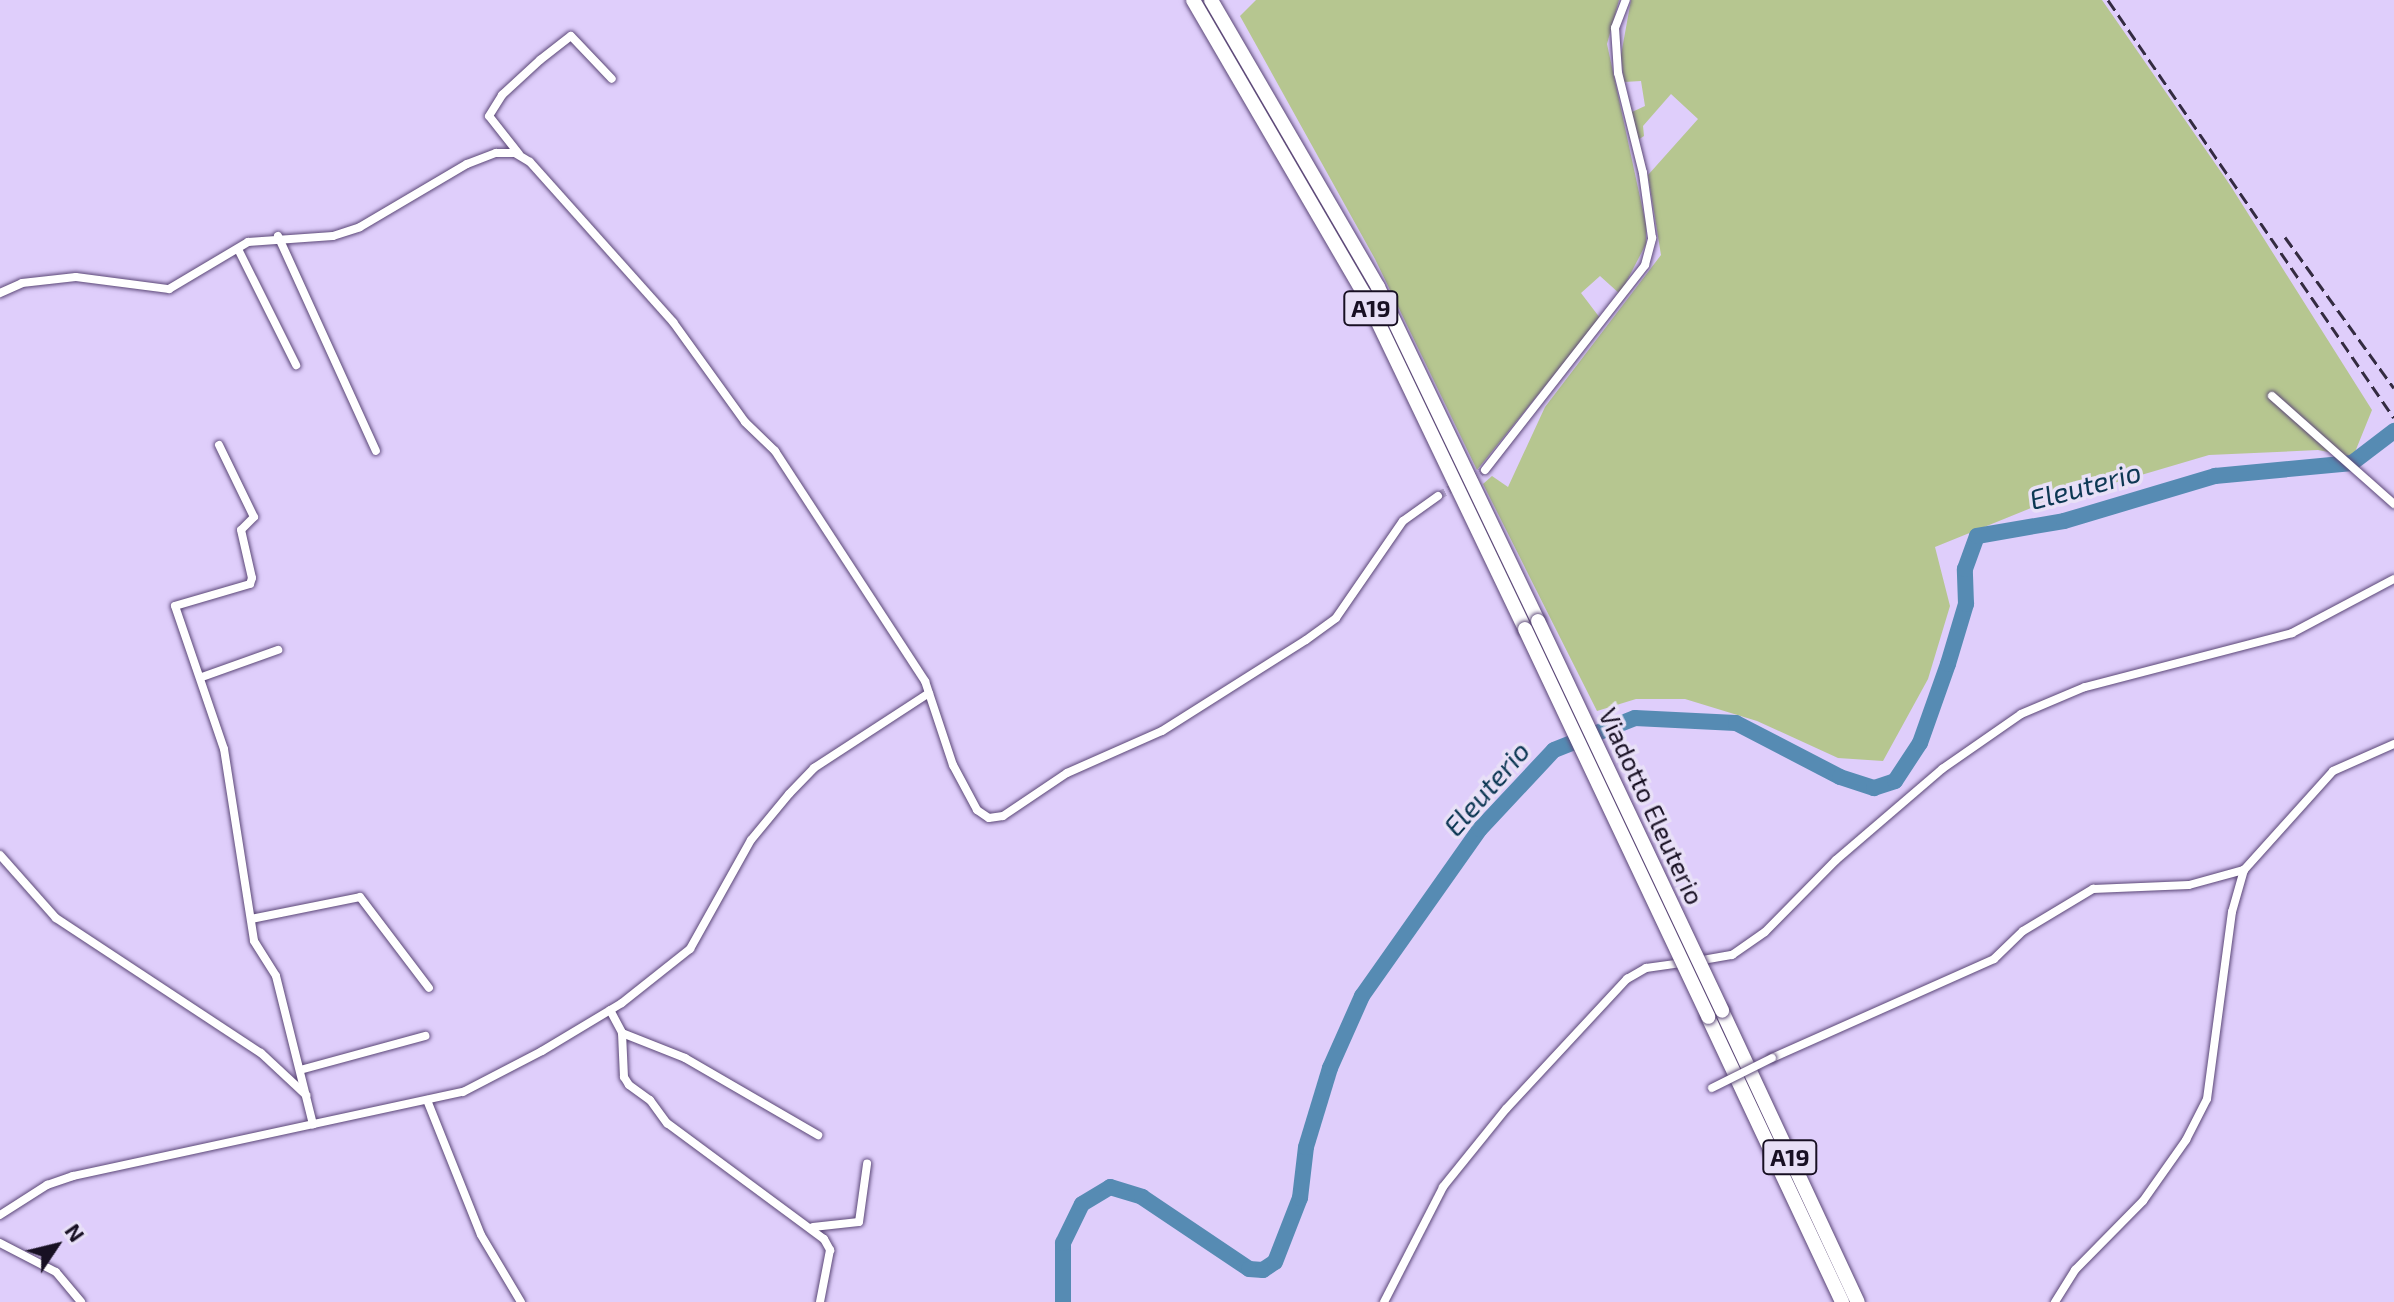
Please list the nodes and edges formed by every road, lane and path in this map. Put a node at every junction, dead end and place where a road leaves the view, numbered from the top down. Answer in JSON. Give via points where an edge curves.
{"nodes":[{"id":1,"x":1193,"y":0,"type":"edge"},
{"id":2,"x":1211,"y":0,"type":"edge"},
{"id":3,"x":1626,"y":0,"type":"edge"},
{"id":4,"x":612,"y":79,"type":"dead end"},
{"id":5,"x":519,"y":155,"type":"junction"},
{"id":6,"x":278,"y":236,"type":"junction"},
{"id":7,"x":238,"y":249,"type":"junction"},
{"id":8,"x":0,"y":293,"type":"edge"},
{"id":9,"x":296,"y":365,"type":"dead end"},
{"id":10,"x":2272,"y":396,"type":"dead end"},
{"id":11,"x":219,"y":445,"type":"dead end"},
{"id":12,"x":376,"y":451,"type":"dead end"},
{"id":13,"x":1485,"y":470,"type":"tunnel mouth"},
{"id":14,"x":1438,"y":496,"type":"tunnel mouth"},
{"id":15,"x":2394,"y":504,"type":"edge"},
{"id":16,"x":2394,"y":579,"type":"edge"},
{"id":17,"x":278,"y":650,"type":"dead end"},
{"id":18,"x":202,"y":677,"type":"junction"},
{"id":19,"x":929,"y":693,"type":"junction"},
{"id":20,"x":2394,"y":744,"type":"edge"},
{"id":21,"x":0,"y":855,"type":"edge"},
{"id":22,"x":2244,"y":870,"type":"junction"},
{"id":23,"x":251,"y":919,"type":"junction"},
{"id":24,"x":429,"y":988,"type":"dead end"},
{"id":25,"x":610,"y":1010,"type":"junction"},
{"id":26,"x":622,"y":1033,"type":"junction"},
{"id":27,"x":425,"y":1036,"type":"dead end"},
{"id":28,"x":300,"y":1070,"type":"junction"},
{"id":29,"x":1712,"y":1088,"type":"dead end"},
{"id":30,"x":306,"y":1095,"type":"junction"},
{"id":31,"x":427,"y":1100,"type":"junction"},
{"id":32,"x":313,"y":1124,"type":"junction"},
{"id":33,"x":818,"y":1135,"type":"dead end"},
{"id":34,"x":867,"y":1164,"type":"dead end"},
{"id":35,"x":0,"y":1215,"type":"edge"},
{"id":36,"x":813,"y":1227,"type":"junction"},
{"id":37,"x":0,"y":1243,"type":"edge"},
{"id":38,"x":81,"y":1302,"type":"edge"},
{"id":39,"x":521,"y":1302,"type":"edge"},
{"id":40,"x":820,"y":1302,"type":"edge"},
{"id":41,"x":1384,"y":1302,"type":"edge"},
{"id":42,"x":1842,"y":1302,"type":"edge"},
{"id":43,"x":1858,"y":1302,"type":"edge"},
{"id":44,"x":2055,"y":1302,"type":"edge"}],
"edges":[{"from":1,"to":42,"type":"highway","name":"Viadotto Eleuterio","number":"A19","bridge":true,"via":[[1365,295]]},
{"from":2,"to":43,"type":"highway","name":"Viadotto Eleuterio","number":"A19","bridge":true,"via":[[1378,287]]},
{"from":3,"to":13,"type":"street","via":[[1615,28],[1618,73],[1643,173],[1652,238],[1645,265]]},
{"from":4,"to":5,"type":"street","via":[[571,36],[540,60],[490,113]]},
{"from":5,"to":6,"type":"street","via":[[481,157],[360,227],[333,236]]},
{"from":5,"to":19,"type":"street","via":[[673,322],[745,422],[775,451]]},
{"from":6,"to":7,"type":"street"},
{"from":6,"to":12,"type":"street"},
{"from":7,"to":8,"type":"street","via":[[169,289],[76,277],[32,281]]},
{"from":7,"to":9,"type":"street"},
{"from":10,"to":15,"type":"street"},
{"from":11,"to":18,"type":"street","via":[[254,517],[241,530],[252,578],[250,584],[175,606]]},
{"from":14,"to":19,"type":"street","via":[[1403,521],[1336,618],[1162,731],[1067,773],[1003,816],[989,818],[977,810],[942,739]]},
{"from":16,"to":41,"type":"street","via":[[2292,633],[2085,687],[2021,714],[1942,769],[1836,860],[1765,932],[1732,955],[1646,968],[1627,979],[1506,1109],[1443,1187]]},
{"from":17,"to":18,"type":"street"},
{"from":18,"to":23,"type":"street","via":[[224,749]]},
{"from":19,"to":25,"type":"street","via":[[814,768],[751,840],[690,949]]},
{"from":20,"to":22,"type":"street","via":[[2333,771]]},
{"from":21,"to":30,"type":"street","via":[[56,918],[261,1053]]},
{"from":22,"to":29,"type":"street","bridge":true,"via":[[2189,885],[2093,889],[2023,931],[1994,959]]},
{"from":22,"to":44,"type":"street","via":[[2232,912],[2207,1099],[2186,1140],[2143,1201],[2075,1270]]},
{"from":23,"to":24,"type":"street","via":[[360,897]]},
{"from":23,"to":28,"type":"street","via":[[262,961],[276,976]]},
{"from":25,"to":26,"type":"street"},
{"from":25,"to":31,"type":"street","via":[[491,1078]]},
{"from":26,"to":33,"type":"street","via":[[685,1058]]},
{"from":26,"to":36,"type":"street","via":[[629,1085],[650,1100],[667,1123]]},
{"from":27,"to":28,"type":"street"},
{"from":28,"to":30,"type":"street"},
{"from":30,"to":32,"type":"street"},
{"from":31,"to":32,"type":"street"},
{"from":31,"to":39,"type":"street","via":[[481,1235]]},
{"from":32,"to":35,"type":"street","via":[[73,1176],[47,1185]]},
{"from":34,"to":36,"type":"street","via":[[859,1222]]},
{"from":36,"to":40,"type":"street","via":[[830,1250]]},
{"from":37,"to":38,"type":"street","via":[[56,1272]]}]}
